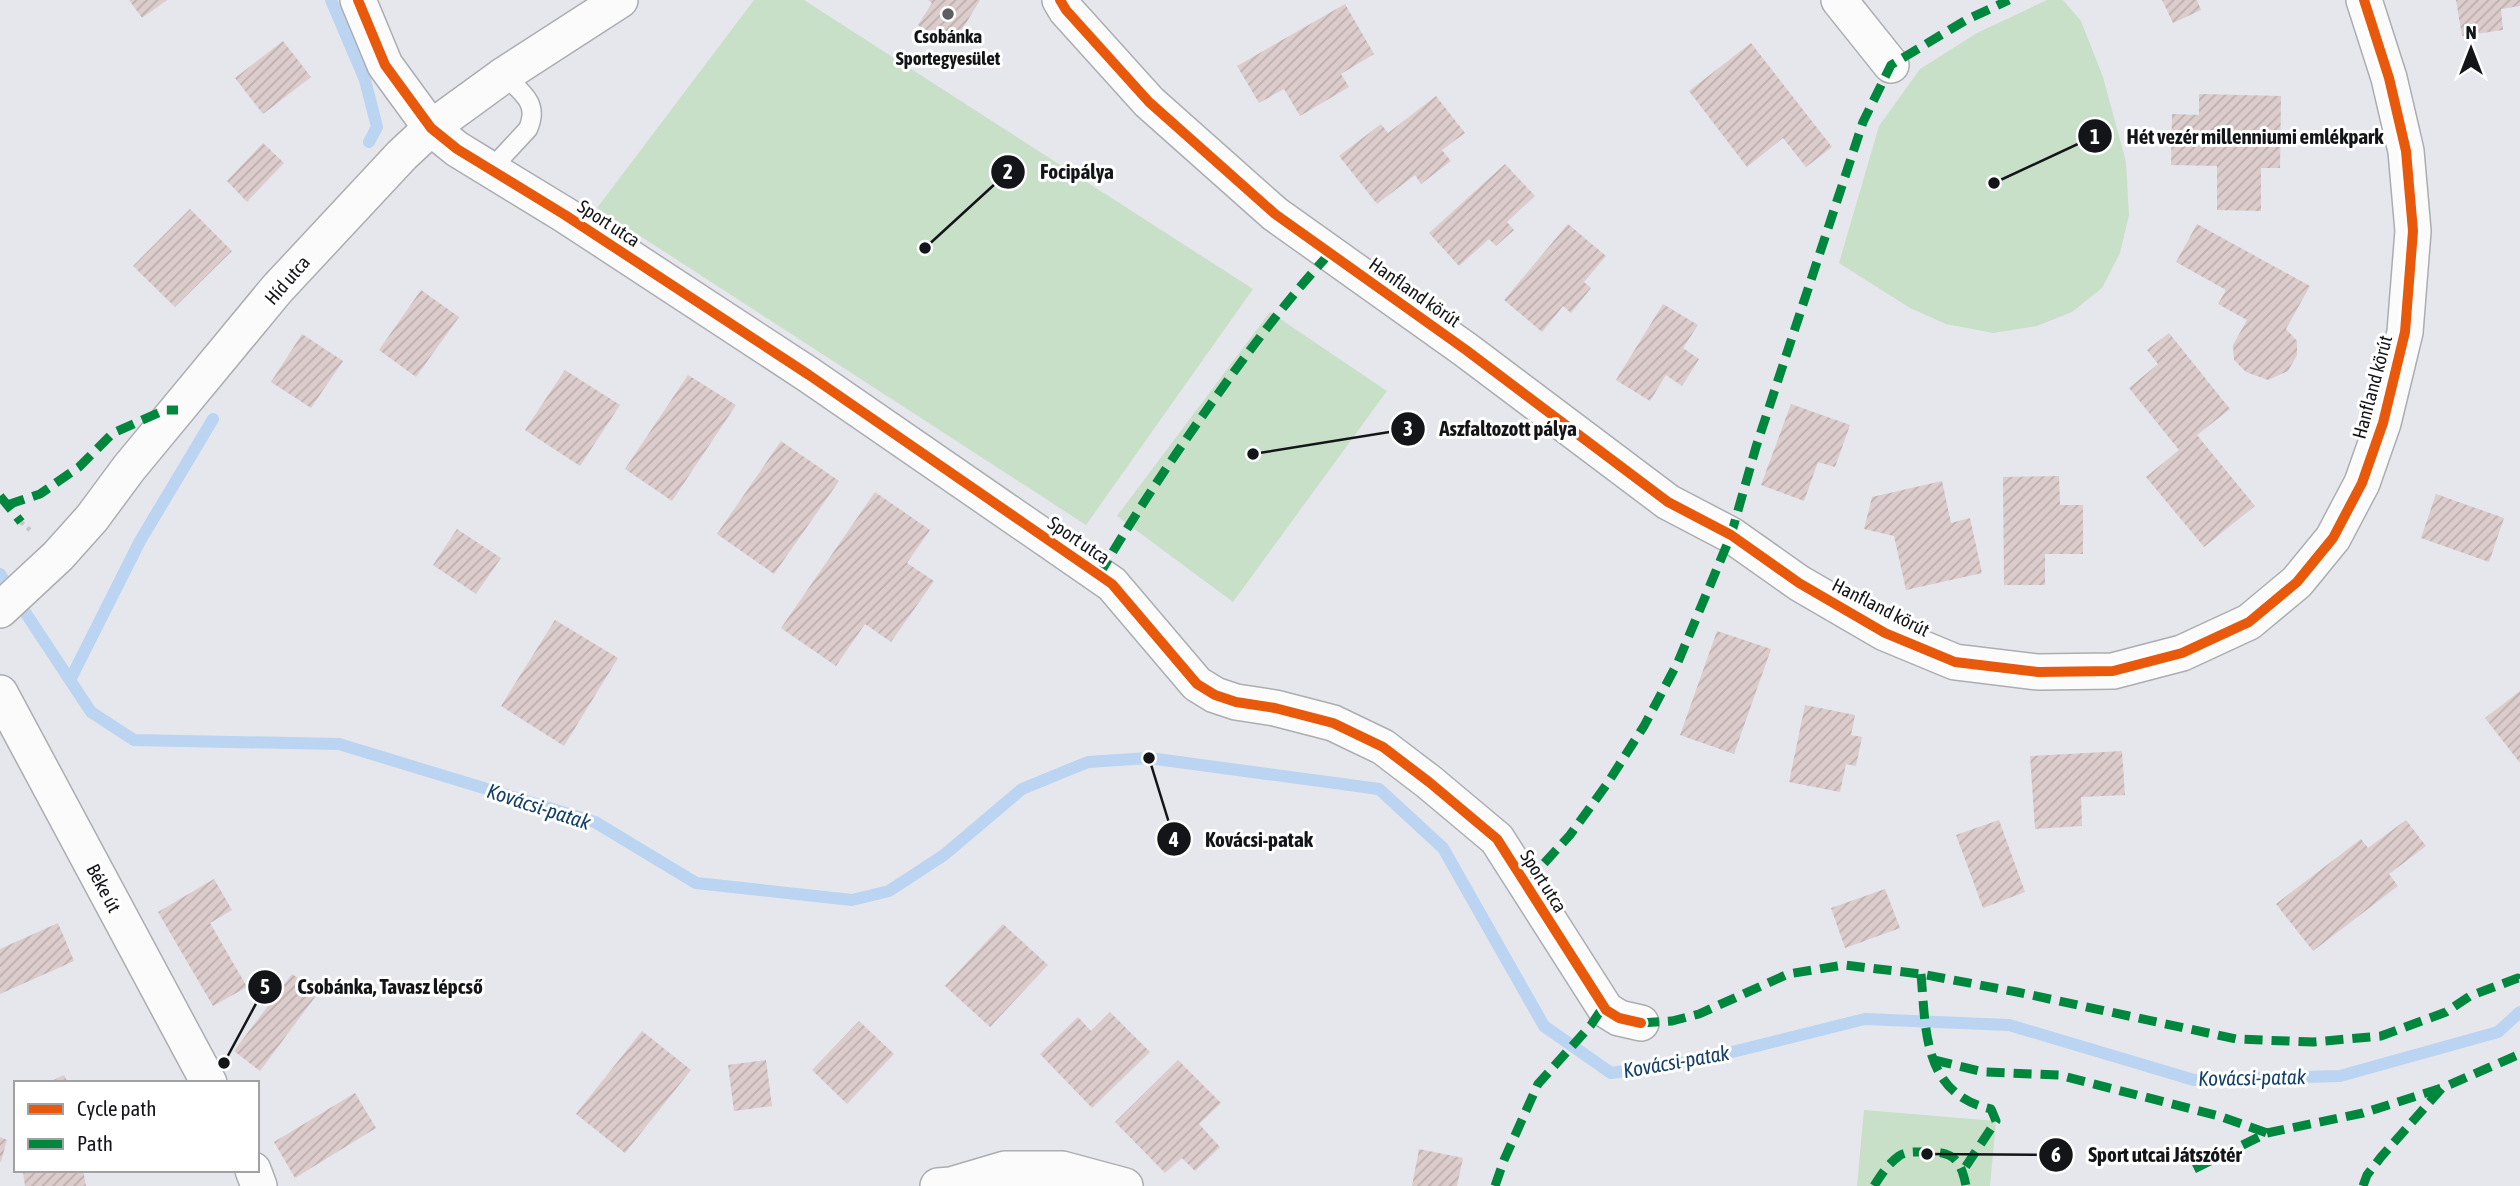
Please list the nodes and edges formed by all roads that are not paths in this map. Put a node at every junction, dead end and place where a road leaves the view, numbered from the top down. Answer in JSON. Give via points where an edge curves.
{"nodes":[{"id":1,"x":358,"y":0,"type":"edge"},
{"id":2,"x":620,"y":0,"type":"edge"},
{"id":3,"x":1060,"y":0,"type":"edge"},
{"id":4,"x":1839,"y":0,"type":"edge"},
{"id":5,"x":2364,"y":0,"type":"edge"},
{"id":6,"x":1891,"y":65,"type":"dead end"},
{"id":7,"x":504,"y":75,"type":"junction"},
{"id":8,"x":431,"y":128,"type":"junction"},
{"id":9,"x":490,"y":170,"type":"junction"},
{"id":10,"x":0,"y":610,"type":"edge"},
{"id":11,"x":0,"y":693,"type":"edge"},
{"id":12,"x":1641,"y":1023,"type":"dead end"},
{"id":13,"x":208,"y":1081,"type":"edge"},
{"id":14,"x":938,"y":1186,"type":"edge"},
{"id":15,"x":1125,"y":1186,"type":"edge"}],
"edges":[{"from":1,"to":8,"type":"street","name":"Sport utca","via":[[385,65]]},
{"from":2,"to":7,"type":"street","name":"Híd utca"},
{"from":3,"to":5,"type":"street","name":"Hanfland körút","via":[[1149,103],[1275,214],[1668,502],[1731,535],[1799,583],[1885,634],[1955,662],[2038,672],[2113,671],[2182,653],[2249,622],[2297,582],[2333,538],[2362,483],[2383,423],[2405,332],[2413,231],[2406,151]]},
{"from":4,"to":6,"type":"street"},
{"from":7,"to":8,"type":"street","name":"Híd utca"},
{"from":7,"to":9,"type":"lane","via":[[529,100],[532,121]]},
{"from":8,"to":9,"type":"street","name":"Sport utca"},
{"from":8,"to":10,"type":"street","name":"Híd utca","via":[[277,289],[92,519]]},
{"from":9,"to":12,"type":"street","name":"Sport utca","via":[[799,368],[1112,584],[1197,684],[1236,702],[1333,723],[1383,747],[1497,839],[1606,1010]]},
{"from":11,"to":13,"type":"street","name":"Béke út"},
{"from":14,"to":15,"type":"street","via":[[1005,1169],[1062,1169]]}]}
